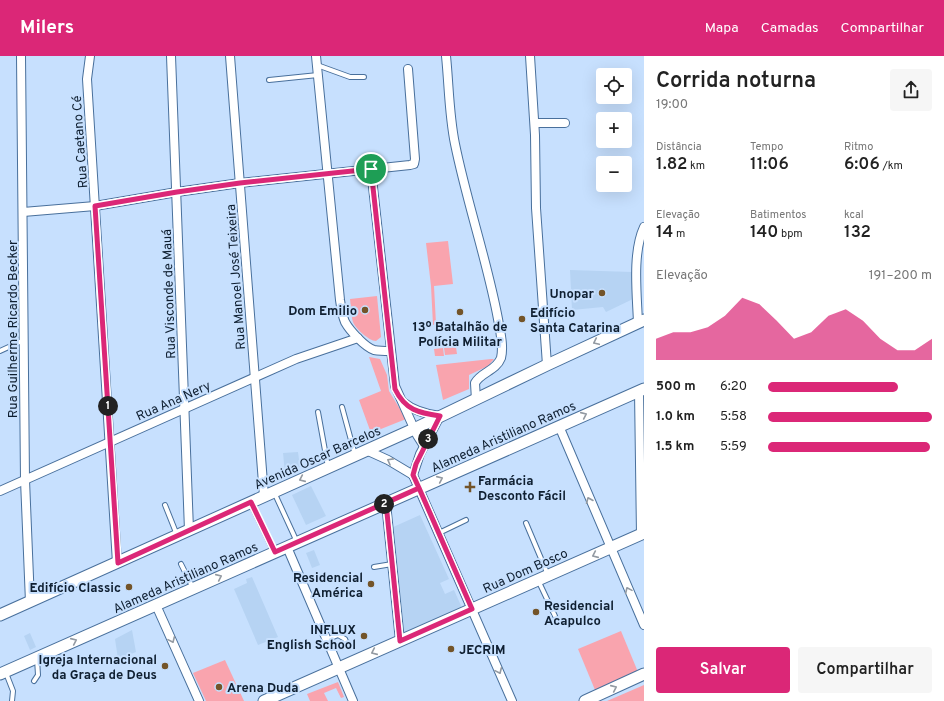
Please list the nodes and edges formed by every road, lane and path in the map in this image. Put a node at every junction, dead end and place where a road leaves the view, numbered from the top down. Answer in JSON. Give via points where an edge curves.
{"nodes":[{"id":1,"x":21,"y":56,"type":"edge"},
{"id":2,"x":90,"y":56,"type":"edge"},
{"id":3,"x":171,"y":56,"type":"edge"},
{"id":4,"x":230,"y":56,"type":"edge"},
{"id":5,"x":316,"y":56,"type":"edge"},
{"id":6,"x":446,"y":56,"type":"edge"},
{"id":7,"x":530,"y":56,"type":"edge"},
{"id":8,"x":317,"y":65,"type":"junction"},
{"id":9,"x":408,"y":69,"type":"dead end"},
{"id":10,"x":318,"y":74,"type":"junction"},
{"id":11,"x":364,"y":77,"type":"dead end"},
{"id":12,"x":269,"y":80,"type":"dead end"},
{"id":13,"x":535,"y":123,"type":"junction"},
{"id":14,"x":565,"y":123,"type":"dead end"},
{"id":15,"x":371,"y":169,"type":"junction"},
{"id":16,"x":327,"y":174,"type":"junction"},
{"id":17,"x":240,"y":183,"type":"junction"},
{"id":18,"x":177,"y":192,"type":"junction"},
{"id":19,"x":95,"y":206,"type":"junction"},
{"id":20,"x":23,"y":212,"type":"junction"},
{"id":21,"x":644,"y":227,"type":"edge"},
{"id":22,"x":641,"y":322,"type":"edge"},
{"id":23,"x":358,"y":338,"type":"junction"},
{"id":24,"x":24,"y":340,"type":"junction"},
{"id":25,"x":0,"y":351,"type":"edge"},
{"id":26,"x":390,"y":351,"type":"junction"},
{"id":27,"x":547,"y":365,"type":"junction"},
{"id":28,"x":254,"y":377,"type":"junction"},
{"id":29,"x":642,"y":390,"type":"edge"},
{"id":30,"x":400,"y":400,"type":"junction"},
{"id":31,"x":476,"y":400,"type":"junction"},
{"id":32,"x":342,"y":407,"type":"dead end"},
{"id":33,"x":184,"y":408,"type":"junction"},
{"id":34,"x":318,"y":412,"type":"dead end"},
{"id":35,"x":440,"y":416,"type":"junction"},
{"id":36,"x":559,"y":426,"type":"junction"},
{"id":37,"x":414,"y":429,"type":"junction"},
{"id":38,"x":110,"y":442,"type":"junction"},
{"id":39,"x":424,"y":446,"type":"junction"},
{"id":40,"x":366,"y":450,"type":"junction"},
{"id":41,"x":355,"y":455,"type":"junction"},
{"id":42,"x":328,"y":468,"type":"junction"},
{"id":43,"x":413,"y":475,"type":"junction"},
{"id":44,"x":25,"y":480,"type":"junction"},
{"id":45,"x":419,"y":488,"type":"junction"},
{"id":46,"x":0,"y":491,"type":"edge"},
{"id":47,"x":269,"y":494,"type":"junction"},
{"id":48,"x":251,"y":502,"type":"junction"},
{"id":49,"x":386,"y":503,"type":"junction"},
{"id":50,"x":165,"y":505,"type":"dead end"},
{"id":51,"x":466,"y":520,"type":"dead end"},
{"id":52,"x":526,"y":523,"type":"dead end"},
{"id":53,"x":189,"y":530,"type":"junction"},
{"id":54,"x":439,"y":534,"type":"junction"},
{"id":55,"x":643,"y":534,"type":"edge"},
{"id":56,"x":177,"y":536,"type":"junction"},
{"id":57,"x":292,"y":545,"type":"junction"},
{"id":58,"x":610,"y":548,"type":"junction"},
{"id":59,"x":275,"y":552,"type":"junction"},
{"id":60,"x":118,"y":563,"type":"junction"},
{"id":61,"x":181,"y":564,"type":"dead end"},
{"id":62,"x":392,"y":564,"type":"junction"},
{"id":63,"x":374,"y":567,"type":"dead end"},
{"id":64,"x":548,"y":576,"type":"junction"},
{"id":65,"x":538,"y":580,"type":"junction"},
{"id":66,"x":193,"y":588,"type":"junction"},
{"id":67,"x":30,"y":602,"type":"junction"},
{"id":68,"x":156,"y":605,"type":"junction"},
{"id":69,"x":472,"y":609,"type":"junction"},
{"id":70,"x":0,"y":615,"type":"edge"},
{"id":71,"x":555,"y":616,"type":"dead end"},
{"id":72,"x":644,"y":626,"type":"edge"},
{"id":73,"x":326,"y":640,"type":"junction"},
{"id":74,"x":400,"y":641,"type":"junction"},
{"id":75,"x":348,"y":646,"type":"dead end"},
{"id":76,"x":37,"y":658,"type":"junction"},
{"id":77,"x":338,"y":668,"type":"junction"},
{"id":78,"x":3,"y":673,"type":"edge"},
{"id":79,"x":644,"y":674,"type":"edge"},
{"id":80,"x":34,"y":681,"type":"dead end"},
{"id":81,"x":19,"y":688,"type":"dead end"},
{"id":82,"x":13,"y":690,"type":"junction"},
{"id":83,"x":12,"y":701,"type":"edge"},
{"id":84,"x":199,"y":701,"type":"edge"},
{"id":85,"x":264,"y":701,"type":"edge"},
{"id":86,"x":353,"y":701,"type":"edge"},
{"id":87,"x":512,"y":701,"type":"edge"},
{"id":88,"x":585,"y":701,"type":"edge"}],
"edges":[{"from":1,"to":20,"type":"street","name":"Rua Guilherme Ricardo Becker"},
{"from":2,"to":19,"type":"street","name":"Rua Caetano Cé","via":[[87,80]]},
{"from":3,"to":18,"type":"street","name":"Rua Visconde de Mauá"},
{"from":4,"to":17,"type":"street","name":"Rua Manoel José Teixeira"},
{"from":5,"to":8,"type":"street"},
{"from":6,"to":31,"type":"street","via":[[454,143],[491,283],[502,353],[497,365],[480,376],[475,383]]},
{"from":7,"to":13,"type":"street"},
{"from":8,"to":10,"type":"street"},
{"from":8,"to":11,"type":"lane","via":[[350,76]]},
{"from":9,"to":15,"type":"street","via":[[414,164]]},
{"from":10,"to":12,"type":"lane"},
{"from":10,"to":16,"type":"street"},
{"from":13,"to":14,"type":"street"},
{"from":13,"to":27,"type":"street","via":[[536,208]]},
{"from":15,"to":16,"type":"street"},
{"from":15,"to":26,"type":"street"},
{"from":16,"to":17,"type":"street"},
{"from":16,"to":23,"type":"street","via":[[341,308],[346,322]]},
{"from":17,"to":18,"type":"street"},
{"from":17,"to":28,"type":"street","name":"Rua Manoel José Teixeira"},
{"from":18,"to":19,"type":"street"},
{"from":18,"to":33,"type":"street","name":"Rua Visconde de Mauá"},
{"from":19,"to":20,"type":"street"},
{"from":19,"to":38,"type":"street","name":"Rua Caetano Cé"},
{"from":20,"to":24,"type":"street","name":"Rua Guilherme Ricardo Becker"},
{"from":21,"to":22,"type":"street","via":[[637,254]]},
{"from":22,"to":27,"type":"main road","name":"Avenida Oscar Barcelos","one_way":true},
{"from":23,"to":26,"type":"street","via":[[373,350]]},
{"from":23,"to":28,"type":"street","name":"Rua Ana Nery","via":[[296,359]]},
{"from":24,"to":25,"type":"lane"},
{"from":24,"to":44,"type":"street","name":"Rua Guilherme Ricardo Becker"},
{"from":26,"to":30,"type":"street","via":[[394,386]]},
{"from":27,"to":31,"type":"main road","name":"Avenida Oscar Barcelos"},
{"from":28,"to":33,"type":"street","name":"Rua Ana Nery"},
{"from":28,"to":47,"type":"street","name":"Rua Manoel José Teixeira"},
{"from":36,"to":29,"type":"main road","name":"Alameda Aristiliano Ramos","one_way":true},
{"from":29,"to":55,"type":"street"},
{"from":30,"to":35,"type":"street","via":[[410,408]]},
{"from":30,"to":37,"type":"street"},
{"from":31,"to":35,"type":"main road","name":"Avenida Oscar Barcelos"},
{"from":32,"to":41,"type":"lane"},
{"from":33,"to":38,"type":"street","name":"Rua Ana Nery"},
{"from":33,"to":53,"type":"street","name":"Rua Visconde de Mauá"},
{"from":34,"to":42,"type":"lane"},
{"from":35,"to":37,"type":"main road","name":"Avenida Oscar Barcelos"},
{"from":35,"to":39,"type":"street"},
{"from":45,"to":36,"type":"main road","name":"Alameda Aristiliano Ramos","one_way":true},
{"from":58,"to":36,"type":"street","one_way":true},
{"from":37,"to":39,"type":"street"},
{"from":37,"to":40,"type":"main road","name":"Avenida Oscar Barcelos"},
{"from":38,"to":44,"type":"street","name":"Rua Ana Nery"},
{"from":38,"to":60,"type":"street","name":"Rua Caetano Cé"},
{"from":39,"to":43,"type":"street"},
{"from":40,"to":41,"type":"main road","name":"Avenida Oscar Barcelos"},
{"from":43,"to":40,"type":"street","one_way":true},
{"from":41,"to":42,"type":"main road","name":"Avenida Oscar Barcelos"},
{"from":42,"to":47,"type":"main road","name":"Avenida Oscar Barcelos","one_way":true},
{"from":43,"to":45,"type":"street"},
{"from":44,"to":46,"type":"street","name":"Rua Ana Nery"},
{"from":44,"to":67,"type":"street","name":"Rua Guilherme Ricardo Becker"},
{"from":45,"to":49,"type":"main road","name":"Alameda Aristiliano Ramos"},
{"from":45,"to":54,"type":"street"},
{"from":47,"to":48,"type":"main road","name":"Avenida Oscar Barcelos"},
{"from":47,"to":57,"type":"lane"},
{"from":48,"to":53,"type":"main road","name":"Avenida Oscar Barcelos"},
{"from":48,"to":59,"type":"lane"},
{"from":49,"to":57,"type":"main road","name":"Alameda Aristiliano Ramos"},
{"from":49,"to":62,"type":"street"},
{"from":50,"to":56,"type":"lane"},
{"from":51,"to":54,"type":"lane"},
{"from":52,"to":64,"type":"lane"},
{"from":53,"to":56,"type":"main road","name":"Avenida Oscar Barcelos"},
{"from":54,"to":69,"type":"street"},
{"from":55,"to":58,"type":"main road","name":"Rua Dom Bosco"},
{"from":56,"to":60,"type":"main road","name":"Avenida Oscar Barcelos"},
{"from":57,"to":59,"type":"main road","name":"Alameda Aristiliano Ramos"},
{"from":57,"to":73,"type":"street"},
{"from":58,"to":64,"type":"main road","name":"Rua Dom Bosco","one_way":true},
{"from":72,"to":58,"type":"street","one_way":true},
{"from":66,"to":59,"type":"main road","name":"Alameda Aristiliano Ramos","one_way":true},
{"from":60,"to":67,"type":"main road","name":"Avenida Oscar Barcelos"},
{"from":61,"to":66,"type":"lane"},
{"from":62,"to":63,"type":"lane"},
{"from":62,"to":74,"type":"street"},
{"from":64,"to":65,"type":"main road","name":"Rua Dom Bosco"},
{"from":65,"to":69,"type":"main road","name":"Rua Dom Bosco"},
{"from":65,"to":71,"type":"lane"},
{"from":66,"to":68,"type":"main road","name":"Alameda Aristiliano Ramos"},
{"from":67,"to":70,"type":"main road","name":"Avenida Oscar Barcelos"},
{"from":76,"to":68,"type":"main road","name":"Alameda Aristiliano Ramos","one_way":true},
{"from":68,"to":84,"type":"street","one_way":true},
{"from":69,"to":74,"type":"main road","name":"Rua Dom Bosco"},
{"from":69,"to":87,"type":"street","one_way":true},
{"from":73,"to":75,"type":"lane","via":[[338,635],[345,639]]},
{"from":73,"to":77,"type":"street"},
{"from":74,"to":77,"type":"main road","name":"Rua Dom Bosco","one_way":true},
{"from":76,"to":78,"type":"main road","name":"Alameda Aristiliano Ramos"},
{"from":76,"to":80,"type":"lane","via":[[38,675]]},
{"from":77,"to":85,"type":"main road","name":"Rua Dom Bosco"},
{"from":77,"to":86,"type":"street"},
{"from":78,"to":82,"type":"lane"},
{"from":88,"to":79,"type":"main road","one_way":true},
{"from":81,"to":82,"type":"lane"},
{"from":82,"to":83,"type":"lane"}]}
